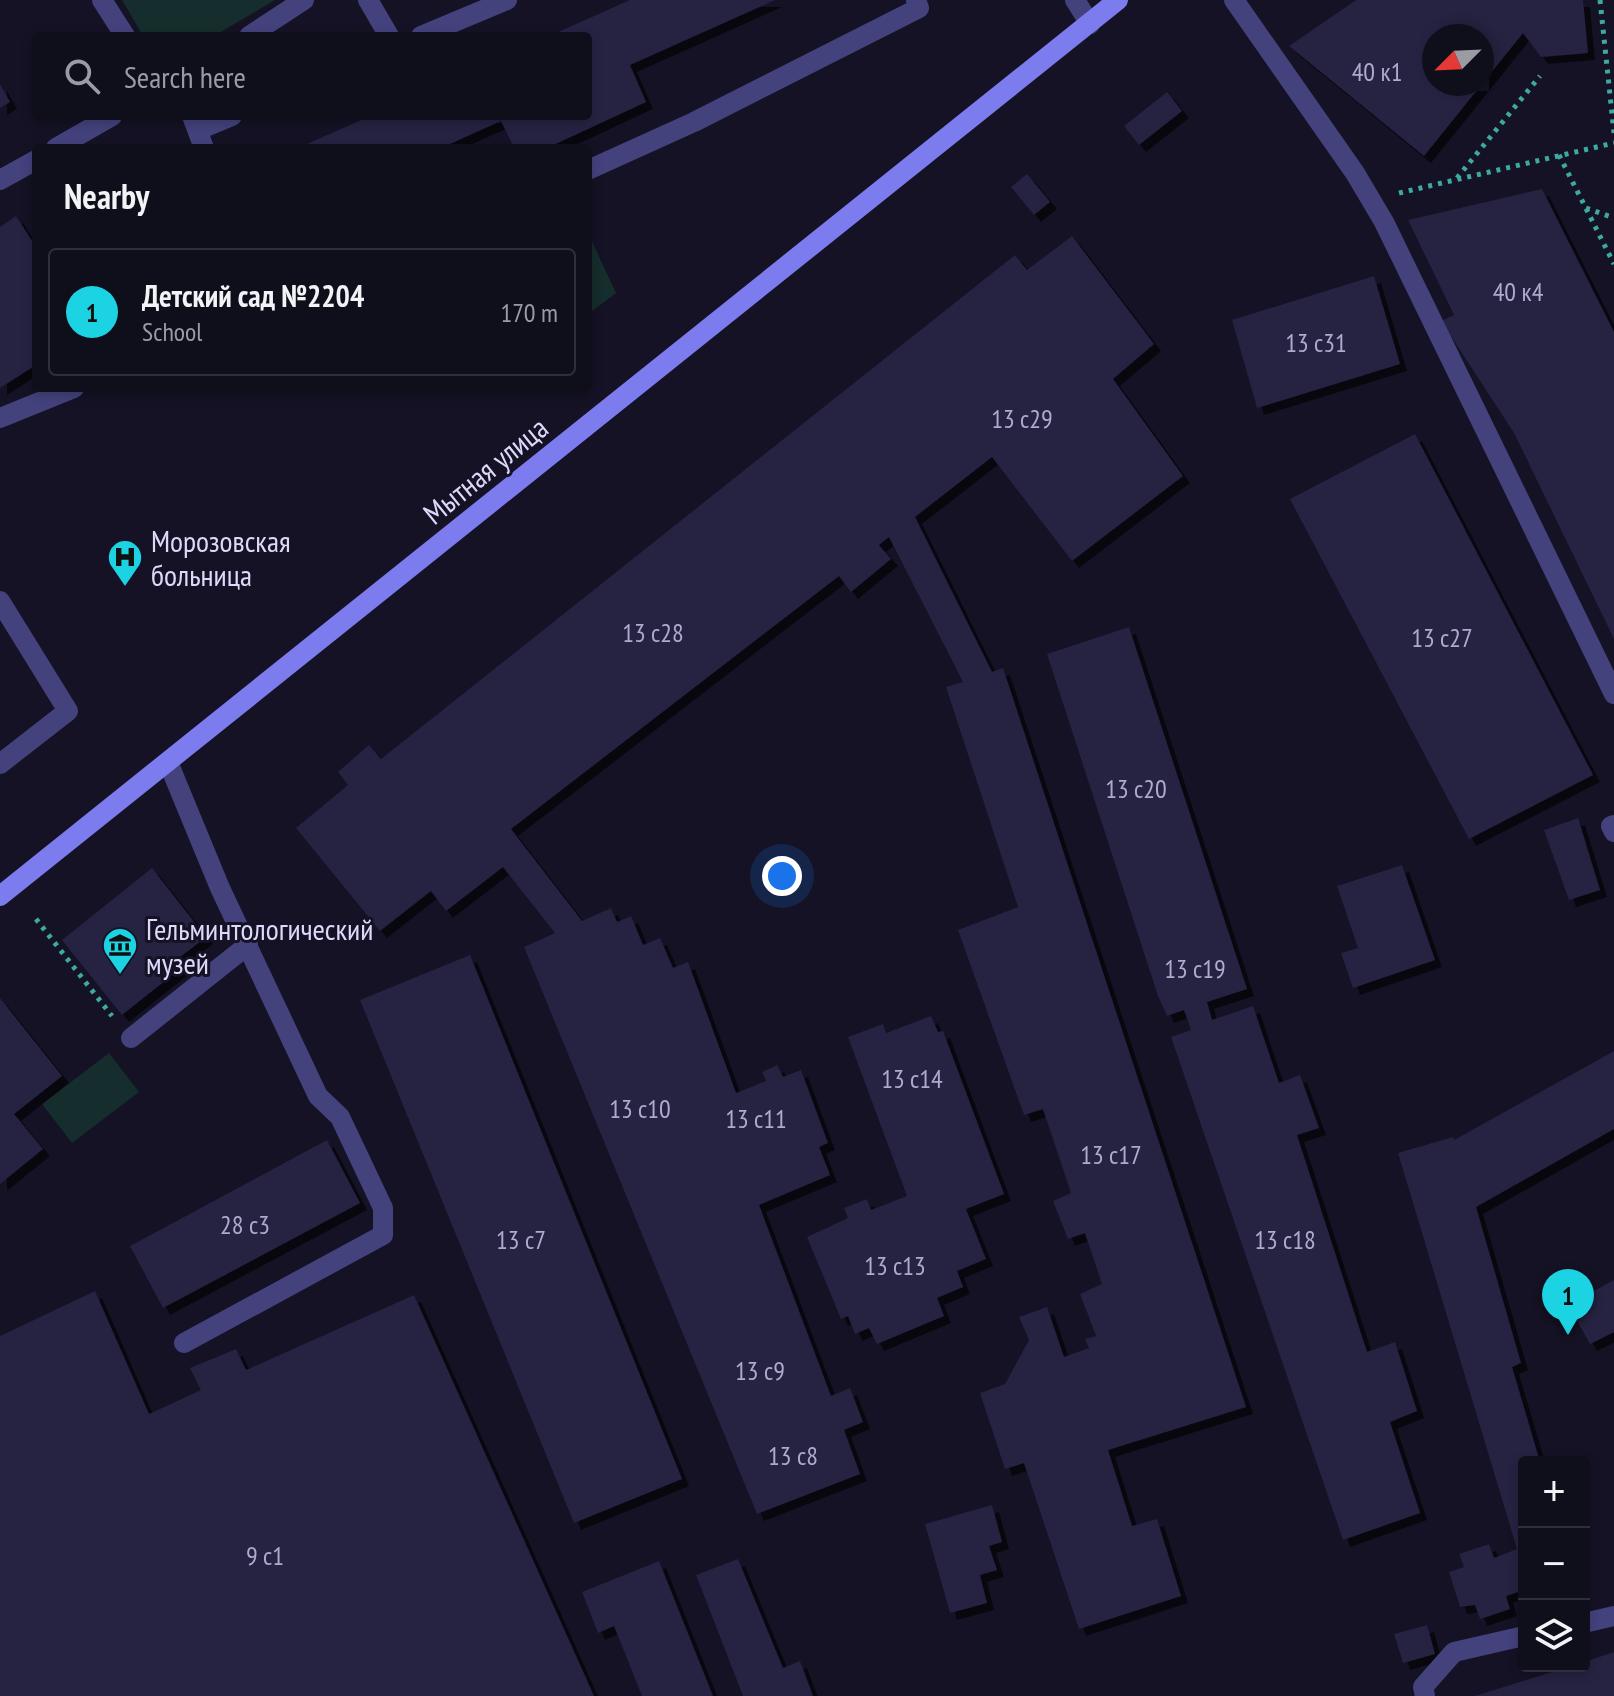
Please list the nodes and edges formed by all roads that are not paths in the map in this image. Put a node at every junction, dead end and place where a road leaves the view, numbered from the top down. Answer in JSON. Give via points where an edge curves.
{"nodes":[{"id":1,"x":102,"y":0,"type":"edge"},
{"id":2,"x":304,"y":0,"type":"edge"},
{"id":3,"x":368,"y":0,"type":"edge"},
{"id":4,"x":916,"y":0,"type":"edge"},
{"id":5,"x":1075,"y":0,"type":"edge"},
{"id":6,"x":1118,"y":0,"type":"edge"},
{"id":7,"x":1234,"y":0,"type":"edge"},
{"id":8,"x":500,"y":1,"type":"edge"},
{"id":9,"x":1090,"y":24,"type":"junction"},
{"id":10,"x":122,"y":32,"type":"edge"},
{"id":11,"x":255,"y":32,"type":"edge"},
{"id":12,"x":387,"y":32,"type":"edge"},
{"id":13,"x":430,"y":32,"type":"edge"},
{"id":14,"x":105,"y":120,"type":"edge"},
{"id":15,"x":223,"y":120,"type":"edge"},
{"id":16,"x":198,"y":131,"type":"edge"},
{"id":17,"x":63,"y":144,"type":"edge"},
{"id":18,"x":32,"y":162,"type":"edge"},
{"id":19,"x":592,"y":168,"type":"edge"},
{"id":20,"x":0,"y":180,"type":"edge"},
{"id":21,"x":64,"y":392,"type":"edge"},
{"id":22,"x":0,"y":418,"type":"edge"},
{"id":23,"x":0,"y":601,"type":"edge"},
{"id":24,"x":1614,"y":694,"type":"edge"},
{"id":25,"x":168,"y":762,"type":"junction"},
{"id":26,"x":0,"y":764,"type":"edge"},
{"id":27,"x":1614,"y":825,"type":"edge"},
{"id":28,"x":1614,"y":832,"type":"edge"},
{"id":29,"x":0,"y":896,"type":"edge"},
{"id":30,"x":248,"y":945,"type":"junction"},
{"id":31,"x":131,"y":1038,"type":"road end"},
{"id":32,"x":184,"y":1343,"type":"dead end"},
{"id":33,"x":1614,"y":1616,"type":"edge"},
{"id":34,"x":1590,"y":1622,"type":"edge"},
{"id":35,"x":1518,"y":1637,"type":"edge"},
{"id":36,"x":1425,"y":1696,"type":"edge"}],
"edges":[{"from":1,"to":10,"type":"street"},
{"from":2,"to":11,"type":"street"},
{"from":3,"to":12,"type":"street"},
{"from":4,"to":19,"type":"street","via":[[919,8]]},
{"from":5,"to":9,"type":"street"},
{"from":6,"to":9,"type":"main road","name":"Мытная улица"},
{"from":7,"to":24,"type":"street","via":[[1371,199]]},
{"from":8,"to":13,"type":"street"},
{"from":9,"to":25,"type":"main road","name":"Мытная улица"},
{"from":14,"to":17,"type":"street"},
{"from":15,"to":16,"type":"street"},
{"from":18,"to":20,"type":"street"},
{"from":21,"to":22,"type":"street"},
{"from":23,"to":26,"type":"street","via":[[68,711]]},
{"from":25,"to":29,"type":"main road","name":"Мытная улица"},
{"from":25,"to":30,"type":"street"},
{"from":27,"to":28,"type":"street"},
{"from":30,"to":31,"type":"street"},
{"from":30,"to":32,"type":"street","via":[[318,1096],[347,1130],[383,1208],[383,1235]]},
{"from":33,"to":34,"type":"street"},
{"from":35,"to":36,"type":"street","via":[[1454,1652],[1423,1687]]}]}
